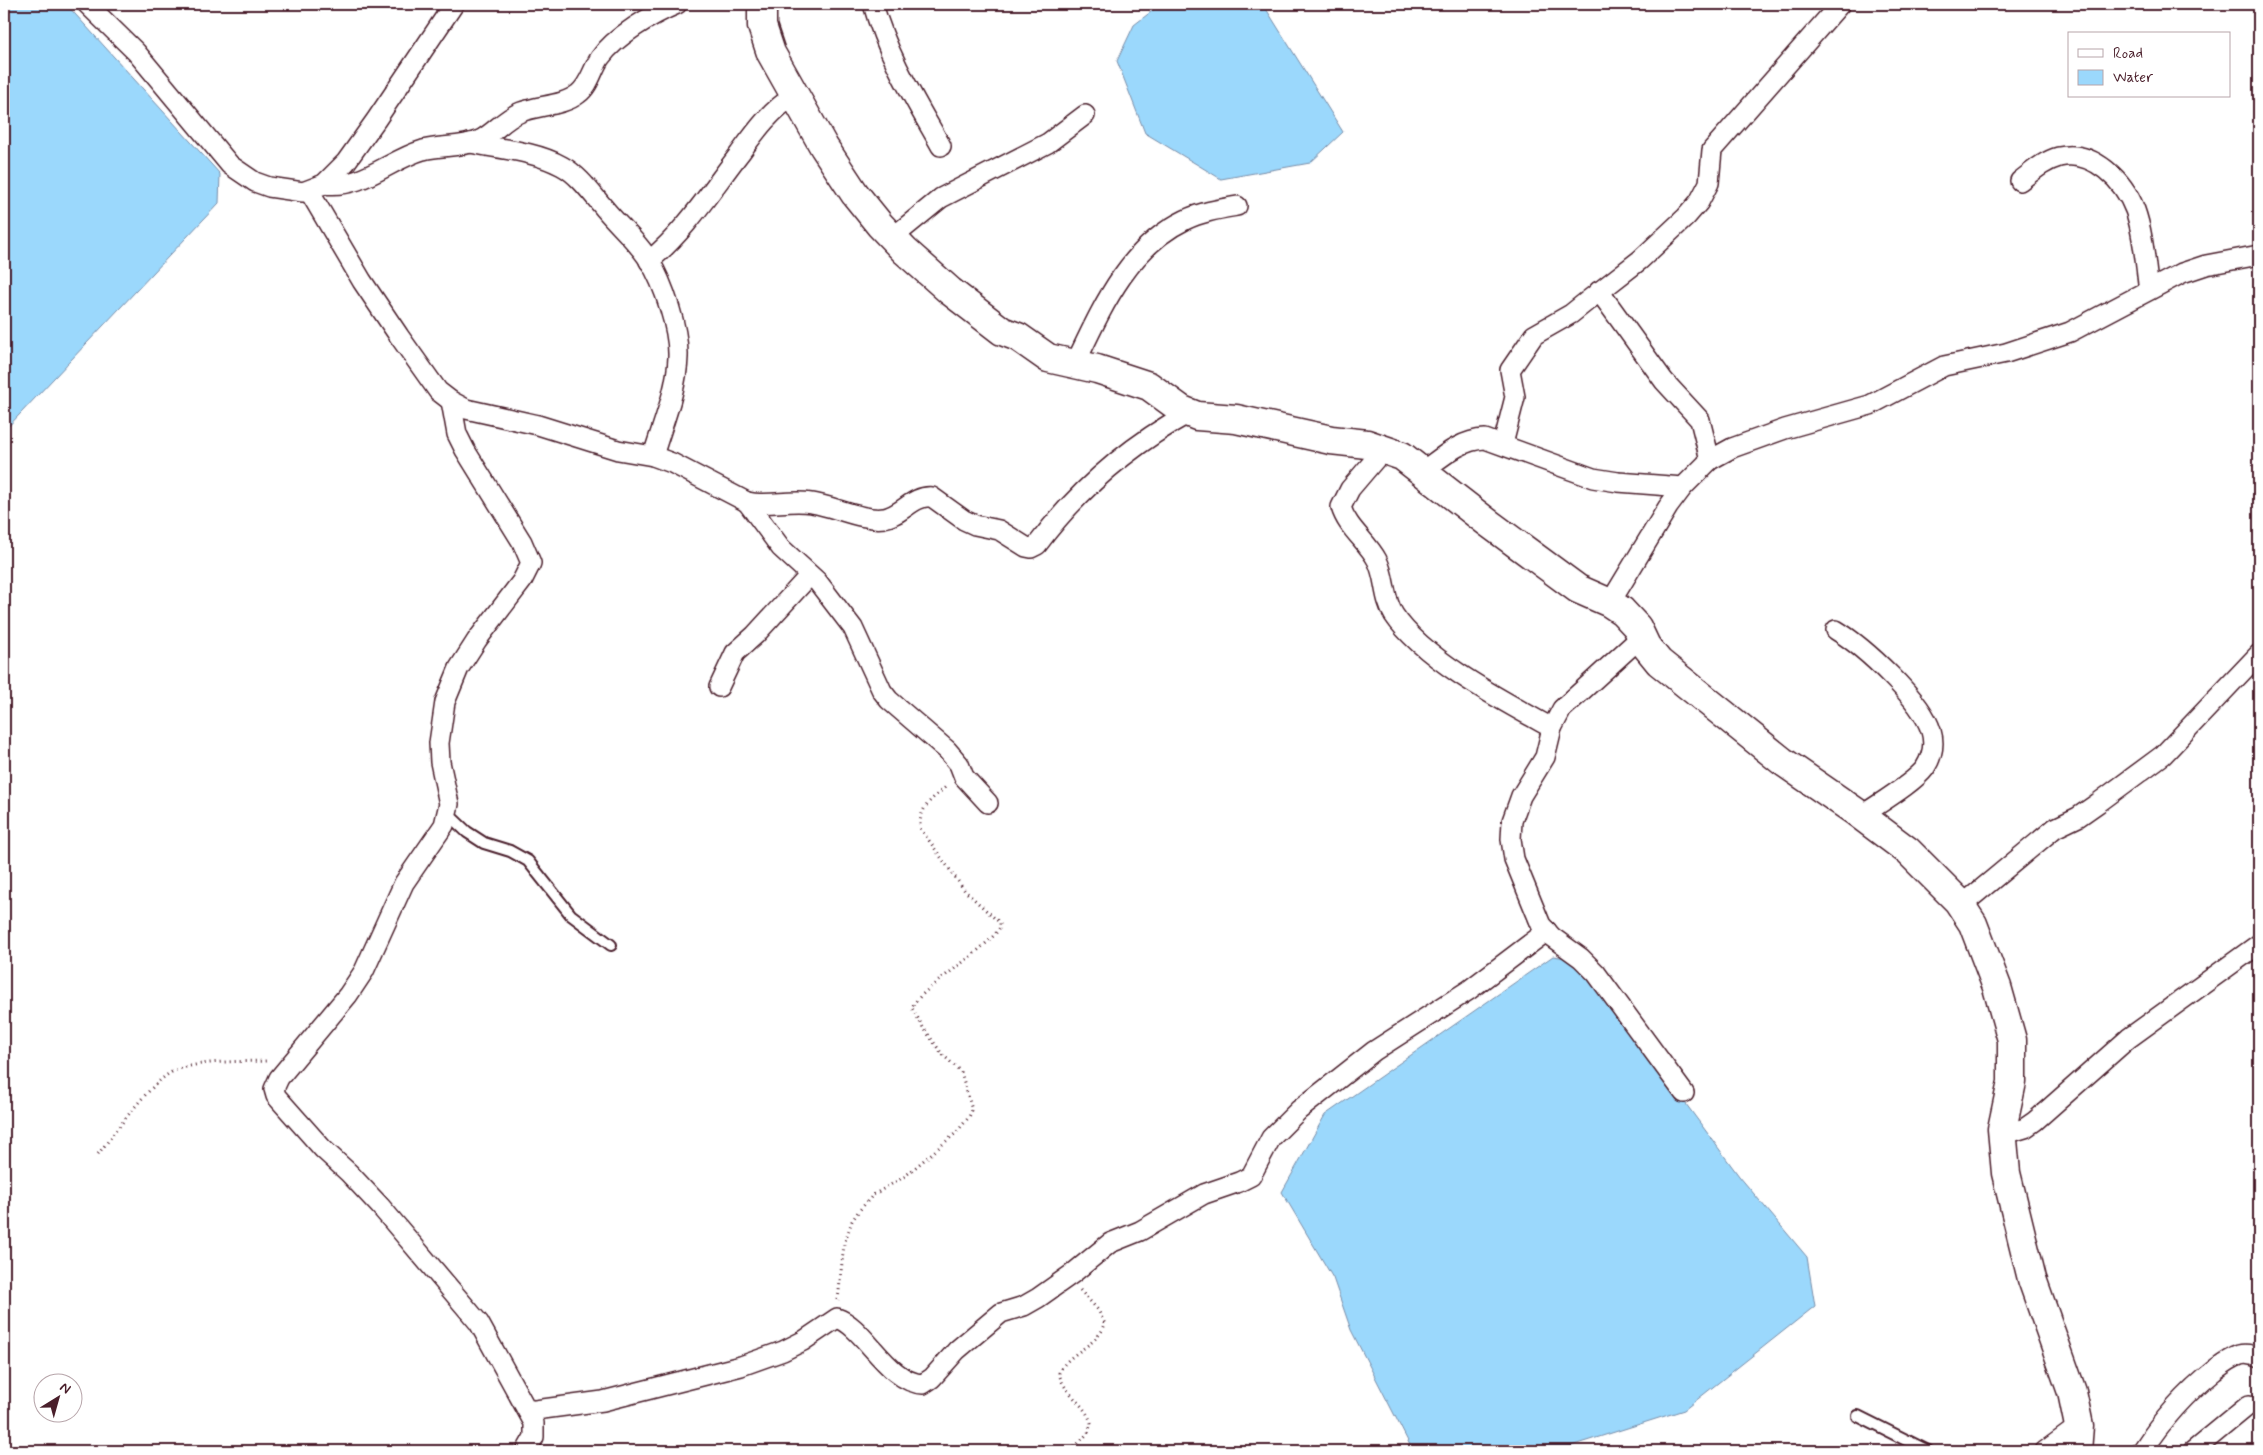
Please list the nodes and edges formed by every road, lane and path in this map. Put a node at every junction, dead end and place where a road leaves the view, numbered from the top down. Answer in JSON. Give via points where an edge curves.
{"nodes":[{"id":1,"x":87,"y":4,"type":"edge"},
{"id":2,"x":454,"y":4,"type":"edge"},
{"id":3,"x":677,"y":4,"type":"edge"},
{"id":4,"x":762,"y":4,"type":"edge"},
{"id":5,"x":873,"y":4,"type":"edge"},
{"id":6,"x":1840,"y":4,"type":"edge"},
{"id":7,"x":795,"y":96,"type":"junction"},
{"id":8,"x":1085,"y":115,"type":"dead end"},
{"id":9,"x":470,"y":143,"type":"junction"},
{"id":10,"x":941,"y":146,"type":"dead end"},
{"id":11,"x":2020,"y":181,"type":"dead end"},
{"id":12,"x":316,"y":188,"type":"junction"},
{"id":13,"x":1237,"y":206,"type":"dead end"},
{"id":14,"x":892,"y":238,"type":"junction"},
{"id":15,"x":2259,"y":255,"type":"edge"},
{"id":16,"x":649,"y":261,"type":"junction"},
{"id":17,"x":2149,"y":290,"type":"junction"},
{"id":18,"x":1599,"y":291,"type":"junction"},
{"id":19,"x":1075,"y":364,"type":"junction"},
{"id":20,"x":450,"y":401,"type":"junction"},
{"id":21,"x":1189,"y":413,"type":"junction"},
{"id":22,"x":1503,"y":444,"type":"junction"},
{"id":23,"x":1384,"y":449,"type":"junction"},
{"id":24,"x":653,"y":456,"type":"junction"},
{"id":25,"x":1710,"y":460,"type":"junction"},
{"id":26,"x":1423,"y":471,"type":"junction"},
{"id":27,"x":1683,"y":487,"type":"junction"},
{"id":28,"x":747,"y":502,"type":"junction"},
{"id":29,"x":810,"y":575,"type":"junction"},
{"id":30,"x":1610,"y":603,"type":"junction"},
{"id":31,"x":1836,"y":630,"type":"dead end"},
{"id":32,"x":1641,"y":637,"type":"junction"},
{"id":33,"x":2259,"y":654,"type":"edge"},
{"id":34,"x":719,"y":687,"type":"dead end"},
{"id":35,"x":1552,"y":728,"type":"junction"},
{"id":36,"x":963,"y":772,"type":"junction"},
{"id":37,"x":988,"y":803,"type":"dead end"},
{"id":38,"x":448,"y":814,"type":"junction"},
{"id":39,"x":1861,"y":816,"type":"junction"},
{"id":40,"x":1961,"y":906,"type":"junction"},
{"id":41,"x":1546,"y":931,"type":"junction"},
{"id":42,"x":2259,"y":944,"type":"edge"},
{"id":43,"x":612,"y":945,"type":"dead end"},
{"id":44,"x":293,"y":1059,"type":"junction"},
{"id":45,"x":1684,"y":1093,"type":"dead end"},
{"id":46,"x":2002,"y":1135,"type":"junction"},
{"id":47,"x":98,"y":1154,"type":"dead end"},
{"id":48,"x":1072,"y":1274,"type":"junction"},
{"id":49,"x":837,"y":1318,"type":"junction"},
{"id":50,"x":2259,"y":1358,"type":"edge"},
{"id":51,"x":2249,"y":1405,"type":"dead end"},
{"id":52,"x":528,"y":1411,"type":"junction"},
{"id":53,"x":1858,"y":1416,"type":"dead end"},
{"id":54,"x":2078,"y":1439,"type":"edge"},
{"id":55,"x":526,"y":1451,"type":"edge"},
{"id":56,"x":1071,"y":1451,"type":"edge"},
{"id":57,"x":1928,"y":1451,"type":"edge"},
{"id":58,"x":2045,"y":1451,"type":"edge"},
{"id":59,"x":2142,"y":1451,"type":"edge"},
{"id":60,"x":2193,"y":1451,"type":"edge"}],
"edges":[{"from":1,"to":12,"type":"street","via":[[136,52],[237,171],[269,187],[303,192]]},
{"from":2,"to":12,"type":"street","via":[[346,162]]},
{"from":3,"to":9,"type":"street","via":[[638,23],[605,52],[580,93],[517,114]]},
{"from":4,"to":7,"type":"street","via":[[761,17],[766,38]]},
{"from":5,"to":10,"type":"street","via":[[894,61]]},
{"from":6,"to":18,"type":"street","via":[[1712,150],[1710,183],[1699,202],[1640,260]]},
{"from":7,"to":14,"type":"street","via":[[855,194]]},
{"from":7,"to":16,"type":"street","via":[[765,120],[693,214],[661,252]]},
{"from":8,"to":14,"type":"street","via":[[1048,143],[941,198]]},
{"from":9,"to":12,"type":"street","via":[[423,150],[346,185]]},
{"from":9,"to":16,"type":"street","via":[[536,156],[562,166],[587,188]]},
{"from":11,"to":17,"type":"street","via":[[2044,163],[2059,157],[2089,158],[2104,168],[2129,196],[2136,212]]},
{"from":12,"to":20,"type":"street","via":[[362,281],[438,391]]},
{"from":13,"to":19,"type":"street","via":[[1186,219],[1149,246],[1120,279]]},
{"from":14,"to":19,"type":"street","via":[[929,273],[1002,331],[1018,337],[1048,358]]},
{"from":15,"to":17,"type":"street","via":[[2206,265]]},
{"from":16,"to":24,"type":"street","via":[[668,306],[678,342],[674,386]]},
{"from":17,"to":25,"type":"street","via":[[2070,332],[2006,353],[1944,366],[1870,405],[1776,432]]},
{"from":18,"to":22,"type":"street","via":[[1571,314],[1534,335],[1512,365],[1510,377],[1515,397]]},
{"from":18,"to":25,"type":"street","via":[[1664,381],[1700,420]]},
{"from":19,"to":21,"type":"street","via":[[1149,386]]},
{"from":20,"to":24,"type":"street","via":[[473,411],[572,434],[618,450]]},
{"from":20,"to":38,"type":"street","via":[[464,450],[522,542],[531,563],[522,581],[477,640],[450,686],[439,743]]},
{"from":21,"to":23,"type":"street","via":[[1236,419]]},
{"from":21,"to":28,"type":"street","via":[[1114,462],[1031,548],[999,530],[964,520],[932,497],[919,499],[883,518],[810,502],[758,505]]},
{"from":22,"to":26,"type":"street","via":[[1485,439],[1473,440],[1450,451]]},
{"from":22,"to":27,"type":"street","via":[[1593,478]]},
{"from":23,"to":26,"type":"street","via":[[1402,456]]},
{"from":23,"to":35,"type":"street","via":[[1350,489],[1340,507],[1350,526],[1379,562],[1388,603],[1394,615],[1442,661]]},
{"from":24,"to":28,"type":"street","via":[[700,476]]},
{"from":25,"to":27,"type":"street"},
{"from":26,"to":30,"type":"street","via":[[1578,589]]},
{"from":27,"to":30,"type":"street"},
{"from":28,"to":29,"type":"street","via":[[781,548]]},
{"from":29,"to":34,"type":"street","via":[[735,653]]},
{"from":29,"to":36,"type":"street","via":[[853,628],[882,691],[941,744]]},
{"from":30,"to":32,"type":"street","via":[[1630,618]]},
{"from":31,"to":39,"type":"street","via":[[1875,659],[1921,711],[1932,733],[1931,757],[1924,769]]},
{"from":32,"to":35,"type":"street","via":[[1562,709]]},
{"from":32,"to":39,"type":"street","via":[[1659,662],[1749,736]]},
{"from":33,"to":40,"type":"street","via":[[2163,755],[2078,817],[2055,828]]},
{"from":35,"to":41,"type":"street","via":[[1545,757],[1516,807],[1511,839],[1514,859],[1528,896]]},
{"from":36,"to":37,"type":"street"},
{"from":36,"to":49,"type":"path","via":[[923,808],[920,828],[965,891],[1000,924],[1000,928],[959,967],[917,999],[912,1008],[940,1051],[961,1072],[972,1110],[956,1133],[904,1177],[873,1195],[852,1221],[844,1244]]},
{"from":38,"to":43,"type":"lane","via":[[484,843],[528,861],[571,914]]},
{"from":38,"to":44,"type":"street","via":[[438,836],[404,883],[364,971],[348,995]]},
{"from":39,"to":40,"type":"street","via":[[1908,851]]},
{"from":40,"to":46,"type":"street","via":[[1984,948],[2012,1040],[2012,1082]]},
{"from":41,"to":45,"type":"street","via":[[1596,973]]},
{"from":41,"to":48,"type":"street","via":[[1468,990],[1374,1051],[1299,1110],[1271,1138],[1251,1176],[1204,1194],[1140,1231],[1110,1243]]},
{"from":42,"to":46,"type":"street","via":[[2129,1038],[2036,1121]]},
{"from":44,"to":47,"type":"path","via":[[196,1065],[175,1071],[160,1081]]},
{"from":44,"to":52,"type":"street","via":[[275,1084],[276,1096],[380,1206],[479,1324]]},
{"from":46,"to":54,"type":"street","via":[[2006,1173],[2024,1250],[2072,1392]]},
{"from":48,"to":49,"type":"street","via":[[1031,1302],[1001,1314],[957,1350],[923,1384],[912,1382],[897,1372],[854,1329]]},
{"from":48,"to":56,"type":"path","via":[[1075,1284],[1098,1310],[1105,1324],[1100,1334],[1059,1373],[1092,1423],[1088,1433]]},
{"from":49,"to":52,"type":"street","via":[[783,1351],[741,1366],[603,1401]]},
{"from":50,"to":59,"type":"street","via":[[2240,1355],[2191,1389]]},
{"from":51,"to":60,"type":"street"},
{"from":52,"to":55,"type":"street","via":[[535,1431]]},
{"from":53,"to":57,"type":"lane"},
{"from":54,"to":58,"type":"street"}]}
